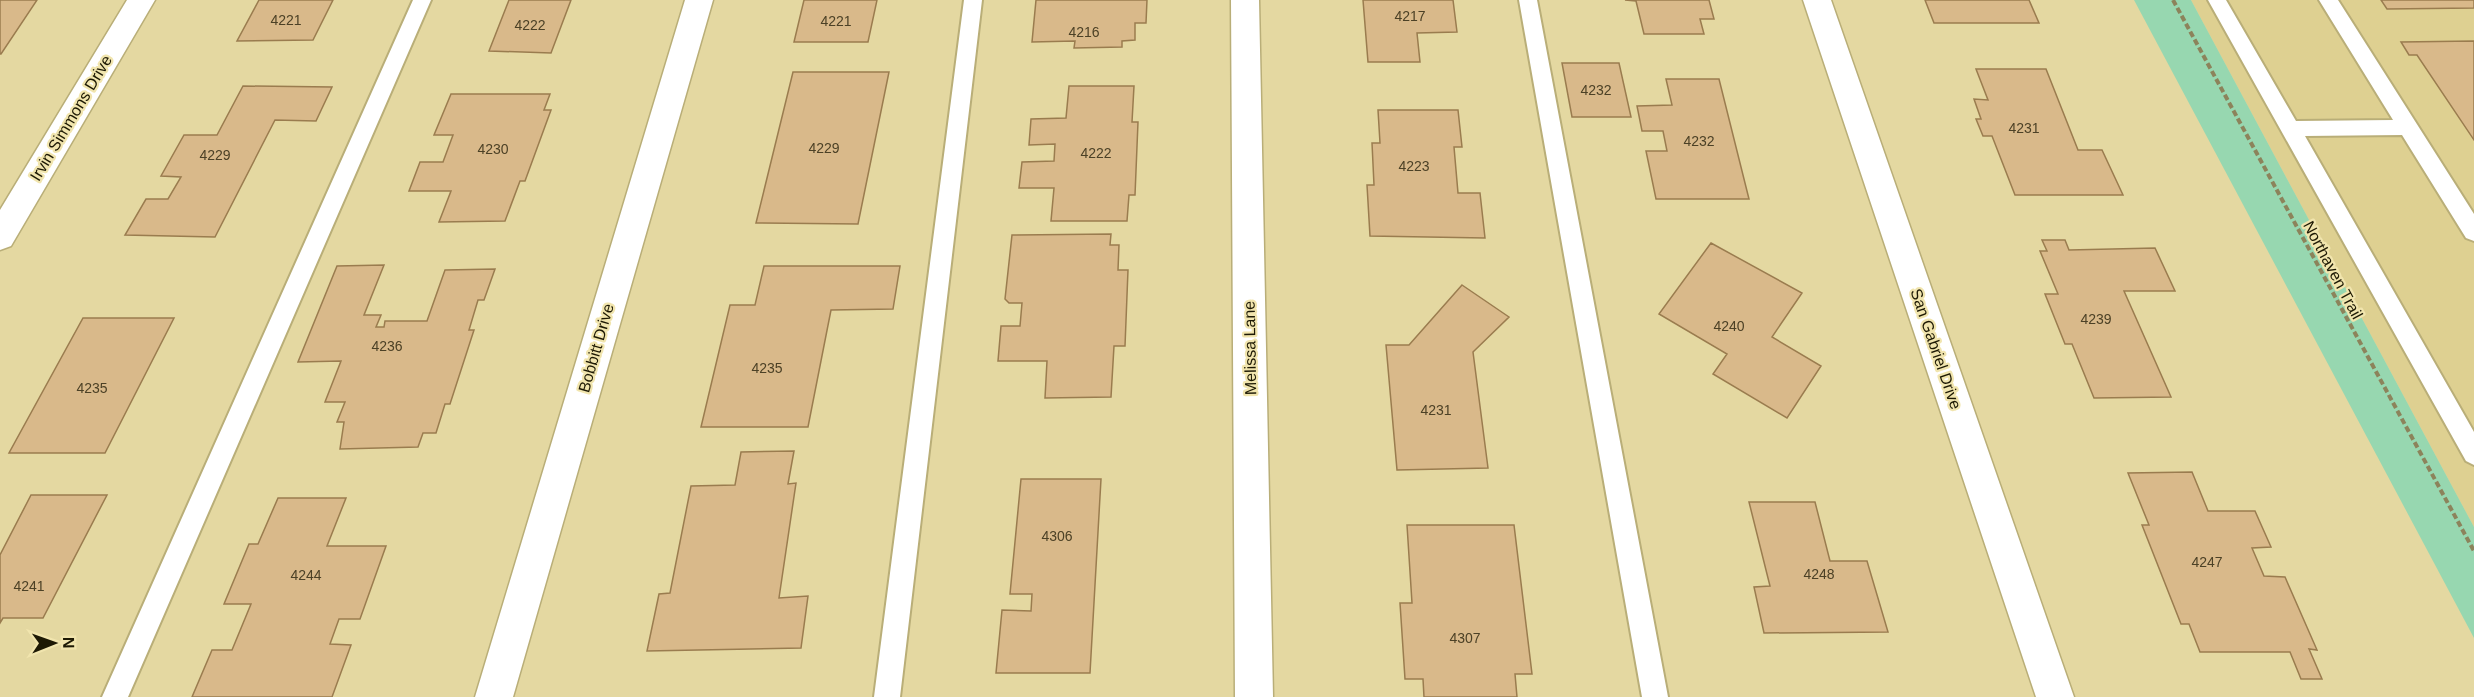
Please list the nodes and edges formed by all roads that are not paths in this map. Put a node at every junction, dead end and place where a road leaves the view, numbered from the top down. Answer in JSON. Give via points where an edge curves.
{"nodes":[{"id":1,"x":141,"y":0,"type":"edge"},
{"id":2,"x":422,"y":0,"type":"edge"},
{"id":3,"x":699,"y":0,"type":"edge"},
{"id":4,"x":973,"y":0,"type":"edge"},
{"id":5,"x":1245,"y":0,"type":"edge"},
{"id":6,"x":1528,"y":0,"type":"edge"},
{"id":7,"x":1817,"y":0,"type":"edge"},
{"id":8,"x":2217,"y":0,"type":"edge"},
{"id":9,"x":2328,"y":0,"type":"edge"},
{"id":10,"x":2408,"y":127,"type":"junction"},
{"id":11,"x":2290,"y":129,"type":"junction"},
{"id":12,"x":2474,"y":232,"type":"edge"},
{"id":13,"x":0,"y":237,"type":"edge"},
{"id":14,"x":2474,"y":454,"type":"edge"},
{"id":15,"x":115,"y":697,"type":"edge"},
{"id":16,"x":494,"y":697,"type":"edge"},
{"id":17,"x":887,"y":697,"type":"edge"},
{"id":18,"x":1254,"y":697,"type":"edge"},
{"id":19,"x":1655,"y":697,"type":"edge"},
{"id":20,"x":2055,"y":697,"type":"edge"}],
"edges":[{"from":1,"to":13,"type":"street","name":"Irvin Simmons Drive"},
{"from":2,"to":15,"type":"lane"},
{"from":3,"to":16,"type":"street","name":"Bobbitt Drive"},
{"from":4,"to":17,"type":"lane"},
{"from":5,"to":18,"type":"street","name":"Melissa Lane"},
{"from":6,"to":19,"type":"lane"},
{"from":7,"to":20,"type":"street","name":"San Gabriel Drive"},
{"from":8,"to":11,"type":"lane"},
{"from":9,"to":10,"type":"lane"},
{"from":10,"to":11,"type":"lane"},
{"from":10,"to":12,"type":"lane"},
{"from":11,"to":14,"type":"lane"}]}
